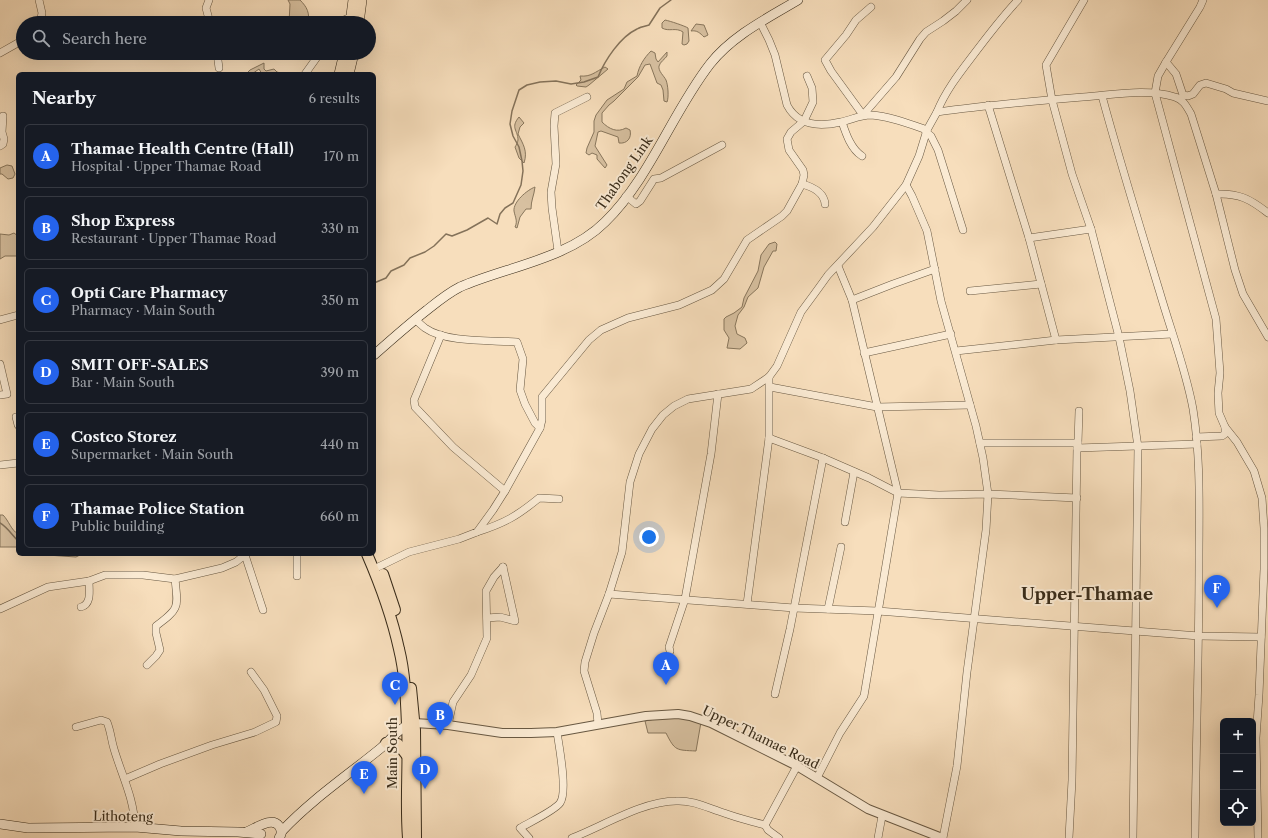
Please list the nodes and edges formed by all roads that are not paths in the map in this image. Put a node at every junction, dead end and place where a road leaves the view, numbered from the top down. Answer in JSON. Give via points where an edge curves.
{"nodes":[{"id":1,"x":39,"y":0,"type":"edge"},
{"id":2,"x":208,"y":0,"type":"edge"},
{"id":3,"x":354,"y":0,"type":"edge"},
{"id":4,"x":361,"y":0,"type":"edge"},
{"id":5,"x":798,"y":0,"type":"edge"},
{"id":6,"x":967,"y":0,"type":"edge"},
{"id":7,"x":1018,"y":0,"type":"edge"},
{"id":8,"x":1084,"y":0,"type":"edge"},
{"id":9,"x":1203,"y":0,"type":"edge"},
{"id":10,"x":871,"y":7,"type":"dead end"},
{"id":11,"x":41,"y":16,"type":"edge"},
{"id":12,"x":208,"y":16,"type":"edge"},
{"id":13,"x":353,"y":16,"type":"edge"},
{"id":14,"x":355,"y":16,"type":"edge"},
{"id":15,"x":760,"y":22,"type":"junction"},
{"id":16,"x":16,"y":44,"type":"edge"},
{"id":17,"x":0,"y":53,"type":"edge"},
{"id":18,"x":218,"y":60,"type":"edge"},
{"id":19,"x":315,"y":60,"type":"edge"},
{"id":20,"x":343,"y":60,"type":"edge"},
{"id":21,"x":351,"y":60,"type":"edge"},
{"id":22,"x":1166,"y":62,"type":"junction"},
{"id":23,"x":219,"y":68,"type":"dead end"},
{"id":24,"x":306,"y":72,"type":"edge"},
{"id":25,"x":340,"y":72,"type":"edge"},
{"id":26,"x":348,"y":72,"type":"edge"},
{"id":27,"x":807,"y":76,"type":"dead end"},
{"id":28,"x":1155,"y":93,"type":"junction"},
{"id":29,"x":1102,"y":96,"type":"junction"},
{"id":30,"x":587,"y":97,"type":"dead end"},
{"id":31,"x":1052,"y":100,"type":"junction"},
{"id":32,"x":1268,"y":101,"type":"edge"},
{"id":33,"x":988,"y":105,"type":"junction"},
{"id":34,"x":937,"y":112,"type":"junction"},
{"id":35,"x":4,"y":115,"type":"edge"},
{"id":36,"x":863,"y":115,"type":"junction"},
{"id":37,"x":804,"y":121,"type":"junction"},
{"id":38,"x":842,"y":122,"type":"junction"},
{"id":39,"x":927,"y":131,"type":"junction"},
{"id":40,"x":722,"y":145,"type":"dead end"},
{"id":41,"x":0,"y":146,"type":"edge"},
{"id":42,"x":862,"y":156,"type":"dead end"},
{"id":43,"x":802,"y":184,"type":"junction"},
{"id":44,"x":906,"y":185,"type":"junction"},
{"id":45,"x":1216,"y":194,"type":"junction"},
{"id":46,"x":626,"y":196,"type":"junction"},
{"id":47,"x":825,"y":204,"type":"dead end"},
{"id":48,"x":1268,"y":213,"type":"edge"},
{"id":49,"x":1091,"y":229,"type":"junction"},
{"id":50,"x":962,"y":230,"type":"dead end"},
{"id":51,"x":1029,"y":238,"type":"junction"},
{"id":52,"x":558,"y":251,"type":"junction"},
{"id":53,"x":838,"y":266,"type":"junction"},
{"id":54,"x":935,"y":269,"type":"junction"},
{"id":55,"x":1041,"y":284,"type":"junction"},
{"id":56,"x":970,"y":292,"type":"dead end"},
{"id":57,"x":852,"y":300,"type":"junction"},
{"id":58,"x":16,"y":316,"type":"edge"},
{"id":59,"x":415,"y":319,"type":"junction"},
{"id":60,"x":0,"y":320,"type":"edge"},
{"id":61,"x":951,"y":334,"type":"junction"},
{"id":62,"x":1172,"y":334,"type":"junction"},
{"id":63,"x":441,"y":335,"type":"junction"},
{"id":64,"x":1119,"y":337,"type":"junction"},
{"id":65,"x":1268,"y":337,"type":"edge"},
{"id":66,"x":1056,"y":340,"type":"junction"},
{"id":67,"x":956,"y":351,"type":"junction"},
{"id":68,"x":376,"y":353,"type":"edge"},
{"id":69,"x":864,"y":353,"type":"junction"},
{"id":70,"x":0,"y":364,"type":"edge"},
{"id":71,"x":769,"y":377,"type":"junction"},
{"id":72,"x":770,"y":387,"type":"junction"},
{"id":73,"x":718,"y":394,"type":"junction"},
{"id":74,"x":0,"y":395,"type":"edge"},
{"id":75,"x":970,"y":404,"type":"junction"},
{"id":76,"x":877,"y":407,"type":"junction"},
{"id":77,"x":1079,"y":411,"type":"dead end"},
{"id":78,"x":1225,"y":427,"type":"junction"},
{"id":79,"x":540,"y":428,"type":"junction"},
{"id":80,"x":769,"y":438,"type":"junction"},
{"id":81,"x":1196,"y":441,"type":"junction"},
{"id":82,"x":980,"y":443,"type":"junction"},
{"id":83,"x":1078,"y":445,"type":"junction"},
{"id":84,"x":1138,"y":447,"type":"junction"},
{"id":85,"x":823,"y":458,"type":"junction"},
{"id":86,"x":16,"y":463,"type":"edge"},
{"id":87,"x":0,"y":465,"type":"edge"},
{"id":88,"x":854,"y":472,"type":"junction"},
{"id":89,"x":505,"y":491,"type":"junction"},
{"id":90,"x":898,"y":493,"type":"junction"},
{"id":91,"x":988,"y":494,"type":"junction"},
{"id":92,"x":1076,"y":498,"type":"junction"},
{"id":93,"x":559,"y":499,"type":"dead end"},
{"id":94,"x":845,"y":522,"type":"dead end"},
{"id":95,"x":1266,"y":528,"type":"edge"},
{"id":96,"x":477,"y":532,"type":"junction"},
{"id":97,"x":841,"y":547,"type":"dead end"},
{"id":98,"x":244,"y":556,"type":"edge"},
{"id":99,"x":245,"y":556,"type":"edge"},
{"id":100,"x":297,"y":556,"type":"edge"},
{"id":101,"x":368,"y":556,"type":"edge"},
{"id":102,"x":374,"y":556,"type":"edge"},
{"id":103,"x":377,"y":568,"type":"junction"},
{"id":104,"x":297,"y":576,"type":"dead end"},
{"id":105,"x":175,"y":579,"type":"junction"},
{"id":106,"x":89,"y":581,"type":"junction"},
{"id":107,"x":609,"y":594,"type":"junction"},
{"id":108,"x":685,"y":599,"type":"junction"},
{"id":109,"x":747,"y":604,"type":"junction"},
{"id":110,"x":81,"y":607,"type":"dead end"},
{"id":111,"x":794,"y":608,"type":"junction"},
{"id":112,"x":0,"y":609,"type":"edge"},
{"id":113,"x":828,"y":609,"type":"junction"},
{"id":114,"x":263,"y":610,"type":"dead end"},
{"id":115,"x":878,"y":611,"type":"junction"},
{"id":116,"x":487,"y":618,"type":"junction"},
{"id":117,"x":974,"y":618,"type":"junction"},
{"id":118,"x":1074,"y":627,"type":"junction"},
{"id":119,"x":1135,"y":632,"type":"junction"},
{"id":120,"x":1263,"y":634,"type":"edge"},
{"id":121,"x":1199,"y":636,"type":"junction"},
{"id":122,"x":670,"y":652,"type":"dead end"},
{"id":123,"x":147,"y":665,"type":"dead end"},
{"id":124,"x":251,"y":672,"type":"dead end"},
{"id":125,"x":775,"y":694,"type":"dead end"},
{"id":126,"x":411,"y":724,"type":"junction"},
{"id":127,"x":448,"y":724,"type":"junction"},
{"id":128,"x":598,"y":724,"type":"junction"},
{"id":129,"x":76,"y":727,"type":"dead end"},
{"id":130,"x":558,"y":732,"type":"junction"},
{"id":131,"x":386,"y":743,"type":"junction"},
{"id":132,"x":408,"y":757,"type":"junction"},
{"id":133,"x":797,"y":766,"type":"junction"},
{"id":134,"x":817,"y":778,"type":"junction"},
{"id":135,"x":125,"y":779,"type":"junction"},
{"id":136,"x":296,"y":816,"type":"junction"},
{"id":137,"x":882,"y":816,"type":"junction"},
{"id":138,"x":270,"y":823,"type":"junction"},
{"id":139,"x":0,"y":824,"type":"edge"},
{"id":140,"x":765,"y":825,"type":"junction"},
{"id":141,"x":135,"y":827,"type":"junction"},
{"id":142,"x":243,"y":834,"type":"edge"},
{"id":143,"x":280,"y":835,"type":"edge"},
{"id":144,"x":262,"y":837,"type":"edge"},
{"id":145,"x":408,"y":838,"type":"edge"},
{"id":146,"x":416,"y":838,"type":"edge"},
{"id":147,"x":529,"y":838,"type":"edge"},
{"id":148,"x":572,"y":838,"type":"edge"},
{"id":149,"x":779,"y":838,"type":"edge"},
{"id":150,"x":878,"y":838,"type":"edge"},
{"id":151,"x":943,"y":838,"type":"edge"},
{"id":152,"x":1068,"y":838,"type":"edge"},
{"id":153,"x":1133,"y":838,"type":"edge"},
{"id":154,"x":1196,"y":838,"type":"edge"},
{"id":155,"x":1258,"y":838,"type":"edge"}],
"edges":[{"from":1,"to":11,"type":"street"},
{"from":2,"to":12,"type":"street","via":[[206,8]]},
{"from":3,"to":13,"type":"highway"},
{"from":4,"to":14,"type":"highway"},
{"from":5,"to":15,"type":"main road","name":"Thabong Link"},
{"from":6,"to":36,"type":"street","via":[[944,21],[926,32],[896,77]]},
{"from":7,"to":34,"type":"street","via":[[962,70]]},
{"from":8,"to":31,"type":"street","via":[[1046,65]]},
{"from":9,"to":22,"type":"street","via":[[1197,14]]},
{"from":10,"to":36,"type":"street","via":[[856,20],[825,60]]},
{"from":15,"to":37,"type":"street","via":[[775,55],[787,105],[796,117]]},
{"from":15,"to":46,"type":"main road","name":"Thabong Link","via":[[729,44],[711,63]]},
{"from":16,"to":17,"type":"street"},
{"from":18,"to":23,"type":"street"},
{"from":19,"to":24,"type":"street"},
{"from":20,"to":25,"type":"highway"},
{"from":21,"to":26,"type":"highway"},
{"from":22,"to":28,"type":"street","via":[[1158,76]]},
{"from":22,"to":32,"type":"street","via":[[1176,74],[1183,95],[1193,94],[1200,84],[1206,83],[1233,93]]},
{"from":27,"to":37,"type":"street","via":[[812,88],[813,102]]},
{"from":28,"to":29,"type":"street"},
{"from":28,"to":45,"type":"street","via":[[1176,97],[1184,102],[1192,114]]},
{"from":28,"to":78,"type":"street","via":[[1216,318],[1220,373],[1219,413]]},
{"from":29,"to":31,"type":"street"},
{"from":29,"to":62,"type":"street"},
{"from":30,"to":52,"type":"street","via":[[555,113],[556,164],[551,197]]},
{"from":31,"to":33,"type":"street"},
{"from":31,"to":49,"type":"street","via":[[1072,174]]},
{"from":33,"to":34,"type":"street"},
{"from":33,"to":51,"type":"street"},
{"from":34,"to":39,"type":"street"},
{"from":35,"to":41,"type":"street","via":[[4,139]]},
{"from":36,"to":38,"type":"street"},
{"from":36,"to":39,"type":"street","via":[[890,119]]},
{"from":37,"to":38,"type":"street","via":[[814,124]]},
{"from":37,"to":43,"type":"street","via":[[787,139],[789,150],[803,170]]},
{"from":38,"to":42,"type":"street","via":[[848,138],[857,153]]},
{"from":39,"to":44,"type":"street"},
{"from":39,"to":50,"type":"street","via":[[938,150]]},
{"from":40,"to":46,"type":"street","via":[[661,178],[654,179],[636,204]]},
{"from":43,"to":47,"type":"street","via":[[821,194]]},
{"from":43,"to":79,"type":"street","via":[[787,211],[747,240],[724,279],[712,290],[679,305],[628,318],[601,330],[589,340],[542,397]]},
{"from":44,"to":53,"type":"street"},
{"from":44,"to":54,"type":"street","via":[[926,231]]},
{"from":45,"to":48,"type":"street","via":[[1238,195],[1252,201]]},
{"from":45,"to":65,"type":"street","via":[[1234,270],[1243,294]]},
{"from":46,"to":52,"type":"main road","name":"Thabong Link","via":[[605,222],[590,235]]},
{"from":49,"to":51,"type":"street"},
{"from":49,"to":64,"type":"street"},
{"from":51,"to":55,"type":"street"},
{"from":52,"to":59,"type":"main road","name":"Thabong Link","via":[[458,288]]},
{"from":53,"to":57,"type":"street"},
{"from":53,"to":71,"type":"street","via":[[801,312],[777,366]]},
{"from":54,"to":57,"type":"street"},
{"from":54,"to":61,"type":"street"},
{"from":55,"to":56,"type":"street"},
{"from":55,"to":66,"type":"street"},
{"from":57,"to":69,"type":"street"},
{"from":58,"to":60,"type":"street"},
{"from":59,"to":63,"type":"street","via":[[425,328]]},
{"from":59,"to":68,"type":"main road","name":"Thabong Link"},
{"from":61,"to":67,"type":"street"},
{"from":61,"to":69,"type":"street"},
{"from":62,"to":64,"type":"street"},
{"from":62,"to":81,"type":"street","via":[[1193,409]]},
{"from":63,"to":79,"type":"street","via":[[461,339],[517,342],[524,359],[520,390],[527,409]]},
{"from":63,"to":89,"type":"street","via":[[418,388],[414,400],[415,407],[453,447]]},
{"from":64,"to":66,"type":"street"},
{"from":64,"to":84,"type":"street"},
{"from":66,"to":67,"type":"street"},
{"from":67,"to":75,"type":"street"},
{"from":69,"to":76,"type":"street"},
{"from":70,"to":74,"type":"street","via":[[7,394]]},
{"from":71,"to":72,"type":"street"},
{"from":71,"to":73,"type":"street","via":[[751,389]]},
{"from":72,"to":76,"type":"street"},
{"from":72,"to":80,"type":"street"},
{"from":73,"to":107,"type":"street","via":[[688,399],[674,406],[652,429],[639,454],[630,482],[622,552]]},
{"from":73,"to":108,"type":"street","via":[[711,454]]},
{"from":75,"to":76,"type":"street"},
{"from":75,"to":82,"type":"street"},
{"from":76,"to":90,"type":"street"},
{"from":77,"to":83,"type":"street"},
{"from":78,"to":81,"type":"street","via":[[1225,434],[1222,436]]},
{"from":78,"to":95,"type":"street","via":[[1254,471],[1262,498]]},
{"from":79,"to":89,"type":"street"},
{"from":80,"to":85,"type":"street"},
{"from":80,"to":109,"type":"street"},
{"from":81,"to":84,"type":"street"},
{"from":81,"to":121,"type":"street","via":[[1199,502]]},
{"from":82,"to":83,"type":"street"},
{"from":82,"to":91,"type":"street"},
{"from":83,"to":84,"type":"street"},
{"from":83,"to":92,"type":"street"},
{"from":84,"to":119,"type":"street"},
{"from":85,"to":88,"type":"street"},
{"from":85,"to":111,"type":"street"},
{"from":86,"to":87,"type":"street"},
{"from":88,"to":90,"type":"street"},
{"from":88,"to":94,"type":"street"},
{"from":89,"to":96,"type":"street"},
{"from":90,"to":91,"type":"street"},
{"from":90,"to":115,"type":"street"},
{"from":91,"to":92,"type":"street"},
{"from":91,"to":117,"type":"street","via":[[986,530]]},
{"from":92,"to":118,"type":"street"},
{"from":93,"to":96,"type":"street","via":[[539,498],[516,516],[497,526]]},
{"from":95,"to":120,"type":"street"},
{"from":96,"to":103,"type":"street","via":[[409,552]]},
{"from":97,"to":113,"type":"street"},
{"from":98,"to":105,"type":"street","via":[[222,568]]},
{"from":99,"to":114,"type":"street"},
{"from":100,"to":104,"type":"street"},
{"from":101,"to":103,"type":"main road","name":"Main South"},
{"from":102,"to":103,"type":"main road","name":"Main South"},
{"from":103,"to":126,"type":"main road","name":"Main South","via":[[399,650]]},
{"from":105,"to":106,"type":"street","via":[[143,575],[105,575]]},
{"from":105,"to":123,"type":"street","via":[[178,602],[174,611],[156,626],[160,650]]},
{"from":106,"to":110,"type":"street","via":[[88,602]]},
{"from":106,"to":112,"type":"street","via":[[48,587]]},
{"from":107,"to":108,"type":"street"},
{"from":107,"to":128,"type":"street","via":[[588,651],[584,671]]},
{"from":108,"to":109,"type":"street"},
{"from":108,"to":122,"type":"street","via":[[669,647]]},
{"from":109,"to":111,"type":"street"},
{"from":111,"to":113,"type":"street"},
{"from":111,"to":125,"type":"street"},
{"from":113,"to":115,"type":"street"},
{"from":115,"to":117,"type":"street"},
{"from":115,"to":134,"type":"street","via":[[864,696],[840,733]]},
{"from":116,"to":116,"type":"street","via":[[486,591],[503,567],[515,621],[500,617]]},
{"from":116,"to":127,"type":"street","via":[[487,638],[471,675],[453,702]]},
{"from":117,"to":118,"type":"street"},
{"from":117,"to":151,"type":"street","via":[[957,766]]},
{"from":118,"to":119,"type":"street"},
{"from":118,"to":152,"type":"street","via":[[1072,772]]},
{"from":119,"to":121,"type":"street"},
{"from":119,"to":153,"type":"street"},
{"from":120,"to":121,"type":"street"},
{"from":120,"to":155,"type":"street","via":[[1256,738]]},
{"from":121,"to":154,"type":"street"},
{"from":124,"to":135,"type":"street","via":[[264,690],[277,716],[276,722]]},
{"from":126,"to":127,"type":"street","name":"Upper Thamae Road"},
{"from":126,"to":131,"type":"main road","via":[[399,730]]},
{"from":126,"to":132,"type":"main road","name":"Main South"},
{"from":126,"to":146,"type":"main road","name":"Main South"},
{"from":127,"to":130,"type":"street","name":"Upper Thamae Road","via":[[502,733]]},
{"from":128,"to":130,"type":"street","name":"Upper Thamae Road"},
{"from":128,"to":133,"type":"street","name":"Upper Thamae Road","via":[[646,716],[690,716],[711,723]]},
{"from":129,"to":135,"type":"street","via":[[101,720],[107,722],[113,748]]},
{"from":130,"to":147,"type":"street","via":[[563,797],[560,803],[520,828]]},
{"from":131,"to":132,"type":"main road","via":[[398,744]]},
{"from":131,"to":136,"type":"main road"},
{"from":132,"to":145,"type":"main road","name":"Main South"},
{"from":133,"to":134,"type":"street","name":"Upper Thamae Road"},
{"from":133,"to":140,"type":"street"},
{"from":134,"to":137,"type":"street","name":"Upper Thamae Road"},
{"from":135,"to":141,"type":"street"},
{"from":136,"to":138,"type":"main road"},
{"from":136,"to":143,"type":"main road"},
{"from":137,"to":150,"type":"street"},
{"from":137,"to":151,"type":"street","name":"Upper Thamae Road"},
{"from":138,"to":142,"type":"main road"},
{"from":138,"to":143,"type":"main road","via":[[278,824]]},
{"from":138,"to":144,"type":"main road","via":[[262,828]]},
{"from":139,"to":141,"type":"main road","name":"Lithoteng","via":[[28,828]]},
{"from":140,"to":148,"type":"street","via":[[703,805],[677,800],[660,802],[634,811]]},
{"from":140,"to":149,"type":"street"},
{"from":141,"to":142,"type":"main road","name":"Lithoteng"},
{"from":142,"to":144,"type":"main road","name":"Lithoteng"}]}
